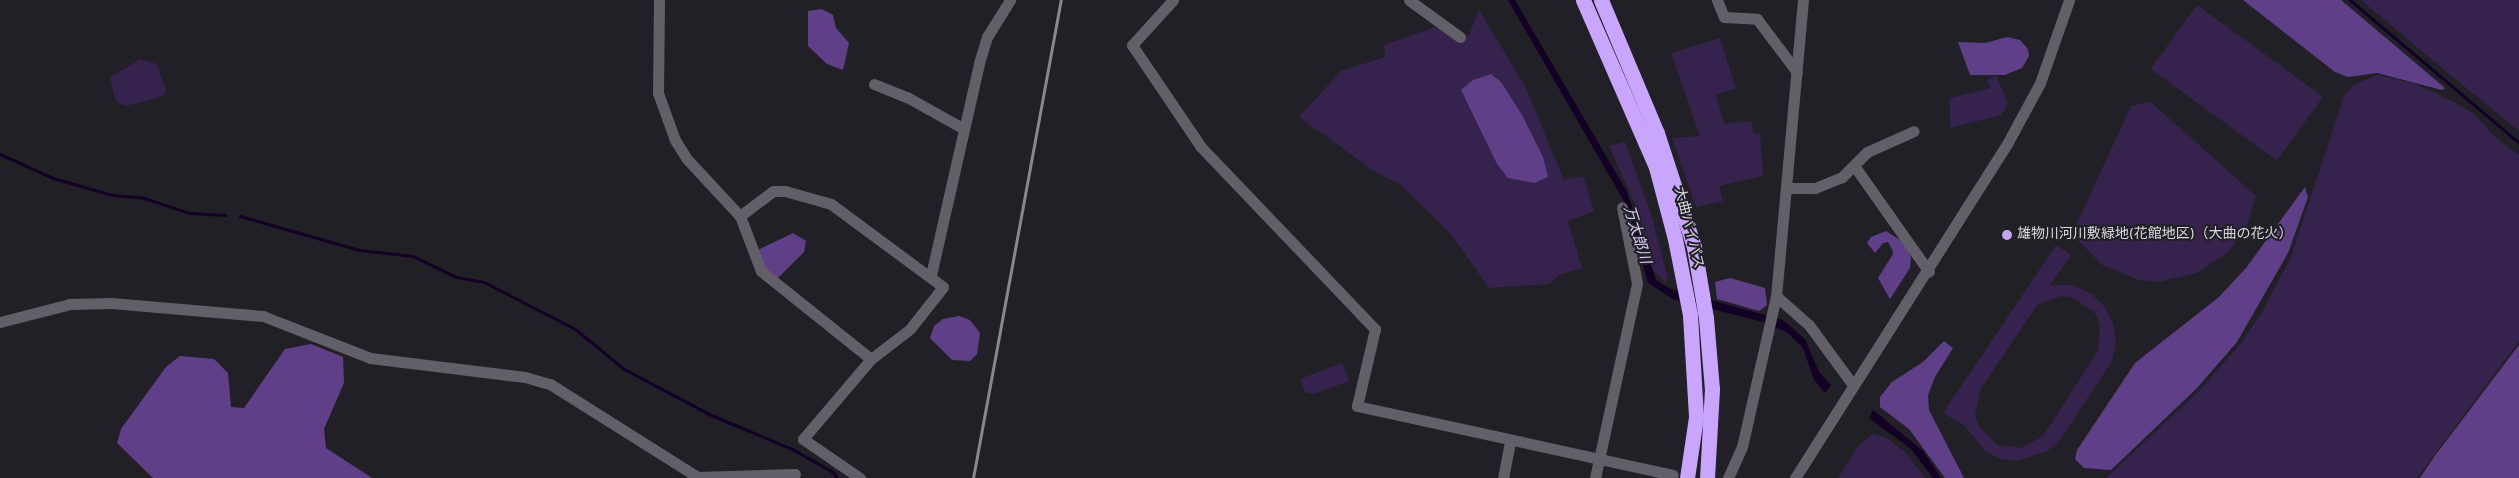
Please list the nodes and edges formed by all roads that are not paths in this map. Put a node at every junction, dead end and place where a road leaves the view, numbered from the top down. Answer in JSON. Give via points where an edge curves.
{"nodes":[{"id":1,"x":659,"y":0,"type":"edge"},
{"id":2,"x":1010,"y":0,"type":"edge"},
{"id":3,"x":1173,"y":0,"type":"edge"},
{"id":4,"x":1409,"y":0,"type":"edge"},
{"id":5,"x":1583,"y":0,"type":"edge"},
{"id":6,"x":1601,"y":0,"type":"edge"},
{"id":7,"x":1717,"y":0,"type":"edge"},
{"id":8,"x":1803,"y":0,"type":"edge"},
{"id":9,"x":2069,"y":0,"type":"edge"},
{"id":10,"x":1460,"y":36,"type":"dead end"},
{"id":11,"x":1797,"y":72,"type":"junction"},
{"id":12,"x":874,"y":84,"type":"dead end"},
{"id":13,"x":964,"y":129,"type":"junction"},
{"id":14,"x":1914,"y":131,"type":"dead end"},
{"id":15,"x":1856,"y":166,"type":"junction"},
{"id":16,"x":1788,"y":188,"type":"junction"},
{"id":17,"x":1622,"y":207,"type":"dead end"},
{"id":18,"x":740,"y":216,"type":"junction"},
{"id":19,"x":1929,"y":272,"type":"junction"},
{"id":20,"x":930,"y":276,"type":"junction"},
{"id":21,"x":1776,"y":302,"type":"junction"},
{"id":22,"x":0,"y":322,"type":"edge"},
{"id":23,"x":871,"y":359,"type":"junction"},
{"id":24,"x":1854,"y":385,"type":"junction"},
{"id":25,"x":1510,"y":441,"type":"junction"},
{"id":26,"x":1599,"y":461,"type":"junction"},
{"id":27,"x":795,"y":474,"type":"dead end"},
{"id":28,"x":698,"y":477,"type":"edge"},
{"id":29,"x":1680,"y":477,"type":"edge"},
{"id":30,"x":860,"y":478,"type":"edge"},
{"id":31,"x":1503,"y":478,"type":"edge"},
{"id":32,"x":1595,"y":478,"type":"edge"},
{"id":33,"x":1707,"y":478,"type":"edge"},
{"id":34,"x":1728,"y":478,"type":"edge"},
{"id":35,"x":1795,"y":478,"type":"edge"}],
"edges":[{"from":1,"to":18,"type":"street","via":[[658,93],[666,122],[686,159]]},
{"from":2,"to":13,"type":"street","via":[[987,37]]},
{"from":3,"to":25,"type":"street","via":[[1132,45],[1183,126],[1211,159],[1375,329],[1357,406]]},
{"from":4,"to":10,"type":"street"},
{"from":5,"to":29,"type":"highway","name":"大曲バイパス","via":[[1656,167],[1685,289],[1696,417]]},
{"from":6,"to":33,"type":"highway","name":"大曲バイパス","via":[[1657,133],[1694,247],[1705,312],[1712,389]]},
{"from":7,"to":11,"type":"street","via":[[1724,17],[1757,19]]},
{"from":8,"to":11,"type":"street"},
{"from":9,"to":19,"type":"street","via":[[2040,82]]},
{"from":11,"to":16,"type":"street"},
{"from":12,"to":13,"type":"street","via":[[907,97]]},
{"from":13,"to":20,"type":"street"},
{"from":14,"to":15,"type":"street","via":[[1867,152]]},
{"from":15,"to":16,"type":"street","via":[[1842,177],[1816,188]]},
{"from":15,"to":19,"type":"street"},
{"from":16,"to":21,"type":"street"},
{"from":17,"to":26,"type":"street","via":[[1637,283]]},
{"from":18,"to":20,"type":"street","via":[[773,191],[785,191],[831,204]]},
{"from":18,"to":23,"type":"street","via":[[760,271]]},
{"from":19,"to":24,"type":"street"},
{"from":20,"to":23,"type":"street","via":[[943,287],[910,329]]},
{"from":21,"to":24,"type":"street","via":[[1809,325]]},
{"from":21,"to":34,"type":"street","via":[[1742,447]]},
{"from":22,"to":28,"type":"street","via":[[70,304],[111,303],[238,311],[263,316],[370,358],[525,377],[550,384]]},
{"from":23,"to":30,"type":"street","via":[[803,439]]},
{"from":24,"to":35,"type":"street"},
{"from":25,"to":26,"type":"street"},
{"from":25,"to":31,"type":"street"},
{"from":26,"to":29,"type":"street"},
{"from":26,"to":32,"type":"street"},
{"from":27,"to":28,"type":"street"}]}
